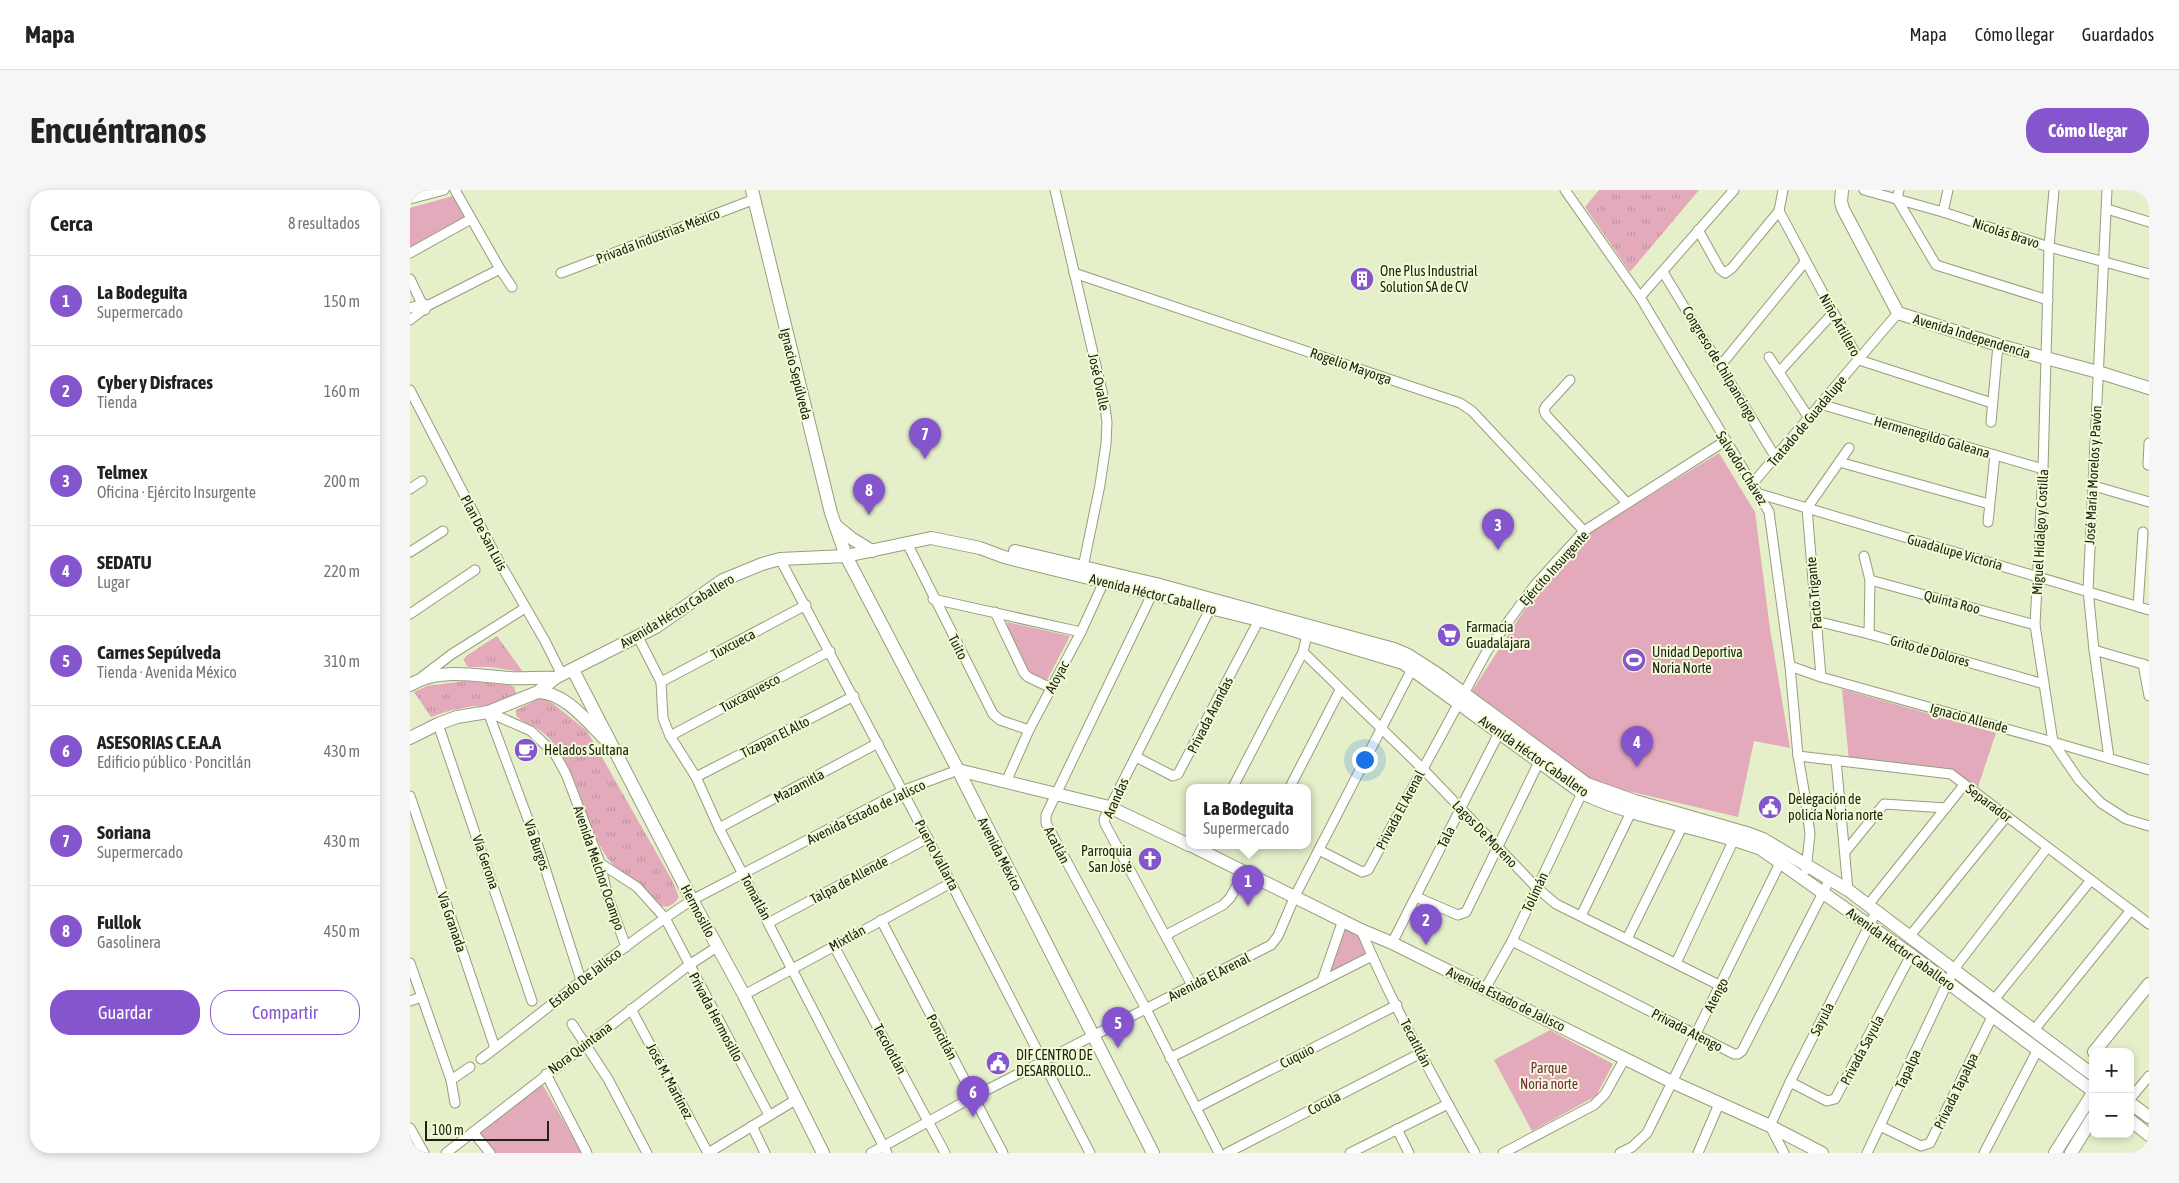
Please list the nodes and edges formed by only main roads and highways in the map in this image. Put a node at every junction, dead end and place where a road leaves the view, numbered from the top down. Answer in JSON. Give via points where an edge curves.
{"nodes":[{"id":1,"x":1842,"y":190,"type":"edge"},
{"id":2,"x":753,"y":195,"type":"edge"},
{"id":3,"x":2149,"y":388,"type":"edge"},
{"id":4,"x":834,"y":524,"type":"junction"},
{"id":5,"x":872,"y":551,"type":"junction"},
{"id":6,"x":846,"y":556,"type":"junction"},
{"id":7,"x":1155,"y":589,"type":"junction"},
{"id":8,"x":1260,"y":616,"type":"junction"},
{"id":9,"x":563,"y":674,"type":"junction"},
{"id":10,"x":510,"y":678,"type":"junction"},
{"id":11,"x":410,"y":685,"type":"edge"},
{"id":12,"x":538,"y":692,"type":"junction"},
{"id":13,"x":1460,"y":697,"type":"junction"},
{"id":14,"x":516,"y":702,"type":"junction"},
{"id":15,"x":410,"y":738,"type":"edge"},
{"id":16,"x":612,"y":746,"type":"junction"},
{"id":17,"x":1542,"y":759,"type":"junction"},
{"id":18,"x":958,"y":770,"type":"junction"},
{"id":19,"x":1633,"y":806,"type":"junction"},
{"id":20,"x":1736,"y":835,"type":"junction"},
{"id":21,"x":1186,"y":842,"type":"edge"},
{"id":22,"x":1202,"y":849,"type":"edge"},
{"id":23,"x":1806,"y":872,"type":"junction"},
{"id":24,"x":2149,"y":984,"type":"edge"},
{"id":25,"x":2098,"y":1048,"type":"edge"},
{"id":26,"x":2083,"y":1073,"type":"edge"},
{"id":27,"x":2089,"y":1084,"type":"edge"},
{"id":28,"x":2092,"y":1093,"type":"edge"},
{"id":29,"x":2134,"y":1106,"type":"edge"},
{"id":30,"x":2149,"y":1117,"type":"edge"},
{"id":31,"x":2089,"y":1123,"type":"edge"},
{"id":32,"x":2134,"y":1123,"type":"edge"},
{"id":33,"x":2149,"y":1134,"type":"edge"},
{"id":34,"x":823,"y":1153,"type":"edge"},
{"id":35,"x":1153,"y":1153,"type":"edge"},
{"id":36,"x":1822,"y":1153,"type":"edge"},
{"id":37,"x":2055,"y":1153,"type":"edge"},
{"id":38,"x":2070,"y":1153,"type":"edge"}],
"edges":[{"from":1,"to":3,"type":"main road","name":"Avenida Independencia","via":[[1843,209],[1898,313]]},
{"from":2,"to":4,"type":"main road","name":"Ignacio Sepúlveda"},
{"from":4,"to":5,"type":"main road"},
{"from":4,"to":6,"type":"main road","name":"Ignacio Sepúlveda"},
{"from":5,"to":6,"type":"main road","name":"Avenida Héctor Caballero"},
{"from":5,"to":7,"type":"main road","name":"Avenida Héctor Caballero","via":[[931,538]]},
{"from":6,"to":9,"type":"main road","name":"Avenida Héctor Caballero","via":[[780,559],[723,580],[656,627]]},
{"from":6,"to":18,"type":"main road","name":"Avenida México"},
{"from":7,"to":8,"type":"main road","name":"Avenida Héctor Caballero"},
{"from":7,"to":8,"type":"main road","name":"Avenida Héctor Caballero","via":[[1210,609]]},
{"from":8,"to":13,"type":"main road","name":"Avenida Héctor Caballero","via":[[1408,662]]},
{"from":9,"to":10,"type":"main road"},
{"from":9,"to":12,"type":"main road"},
{"from":9,"to":16,"type":"main road","name":"Hermosillo"},
{"from":10,"to":11,"type":"main road","via":[[477,674],[422,677]]},
{"from":10,"to":14,"type":"main road","via":[[518,691]]},
{"from":12,"to":14,"type":"main road"},
{"from":12,"to":16,"type":"main road","via":[[566,703]]},
{"from":13,"to":17,"type":"main road","name":"Avenida Héctor Caballero"},
{"from":13,"to":17,"type":"main road","name":"Avenida Héctor Caballero","via":[[1500,731]]},
{"from":14,"to":15,"type":"main road","via":[[488,712],[457,717]]},
{"from":16,"to":34,"type":"main road","name":"Hermosillo","via":[[744,995]]},
{"from":17,"to":19,"type":"main road","name":"Avenida Héctor Caballero"},
{"from":17,"to":19,"type":"main road","name":"Avenida Héctor Caballero","via":[[1582,793],[1597,800]]},
{"from":18,"to":21,"type":"main road","name":"Avenida Estado de Jalisco","via":[[1109,807]]},
{"from":18,"to":35,"type":"main road","name":"Avenida México"},
{"from":19,"to":20,"type":"main road","name":"Avenida Héctor Caballero"},
{"from":19,"to":20,"type":"main road","name":"Avenida Héctor Caballero","via":[[1683,825]]},
{"from":20,"to":23,"type":"main road","name":"Avenida Héctor Caballero","via":[[1784,857]]},
{"from":22,"to":36,"type":"main road","name":"Avenida Estado de Jalisco","via":[[1361,930]]},
{"from":23,"to":26,"type":"main road","name":"Avenida Héctor Caballero","via":[[1823,891],[1992,1017],[2038,1049]]},
{"from":23,"to":26,"type":"main road","name":"Avenida Héctor Caballero","via":[[1848,890],[2034,1030]]},
{"from":24,"to":25,"type":"main road"},
{"from":26,"to":27,"type":"main road","name":"Avenida Héctor Caballero"},
{"from":28,"to":37,"type":"main road"},
{"from":29,"to":30,"type":"main road"},
{"from":31,"to":38,"type":"main road"},
{"from":32,"to":33,"type":"main road"}]}
